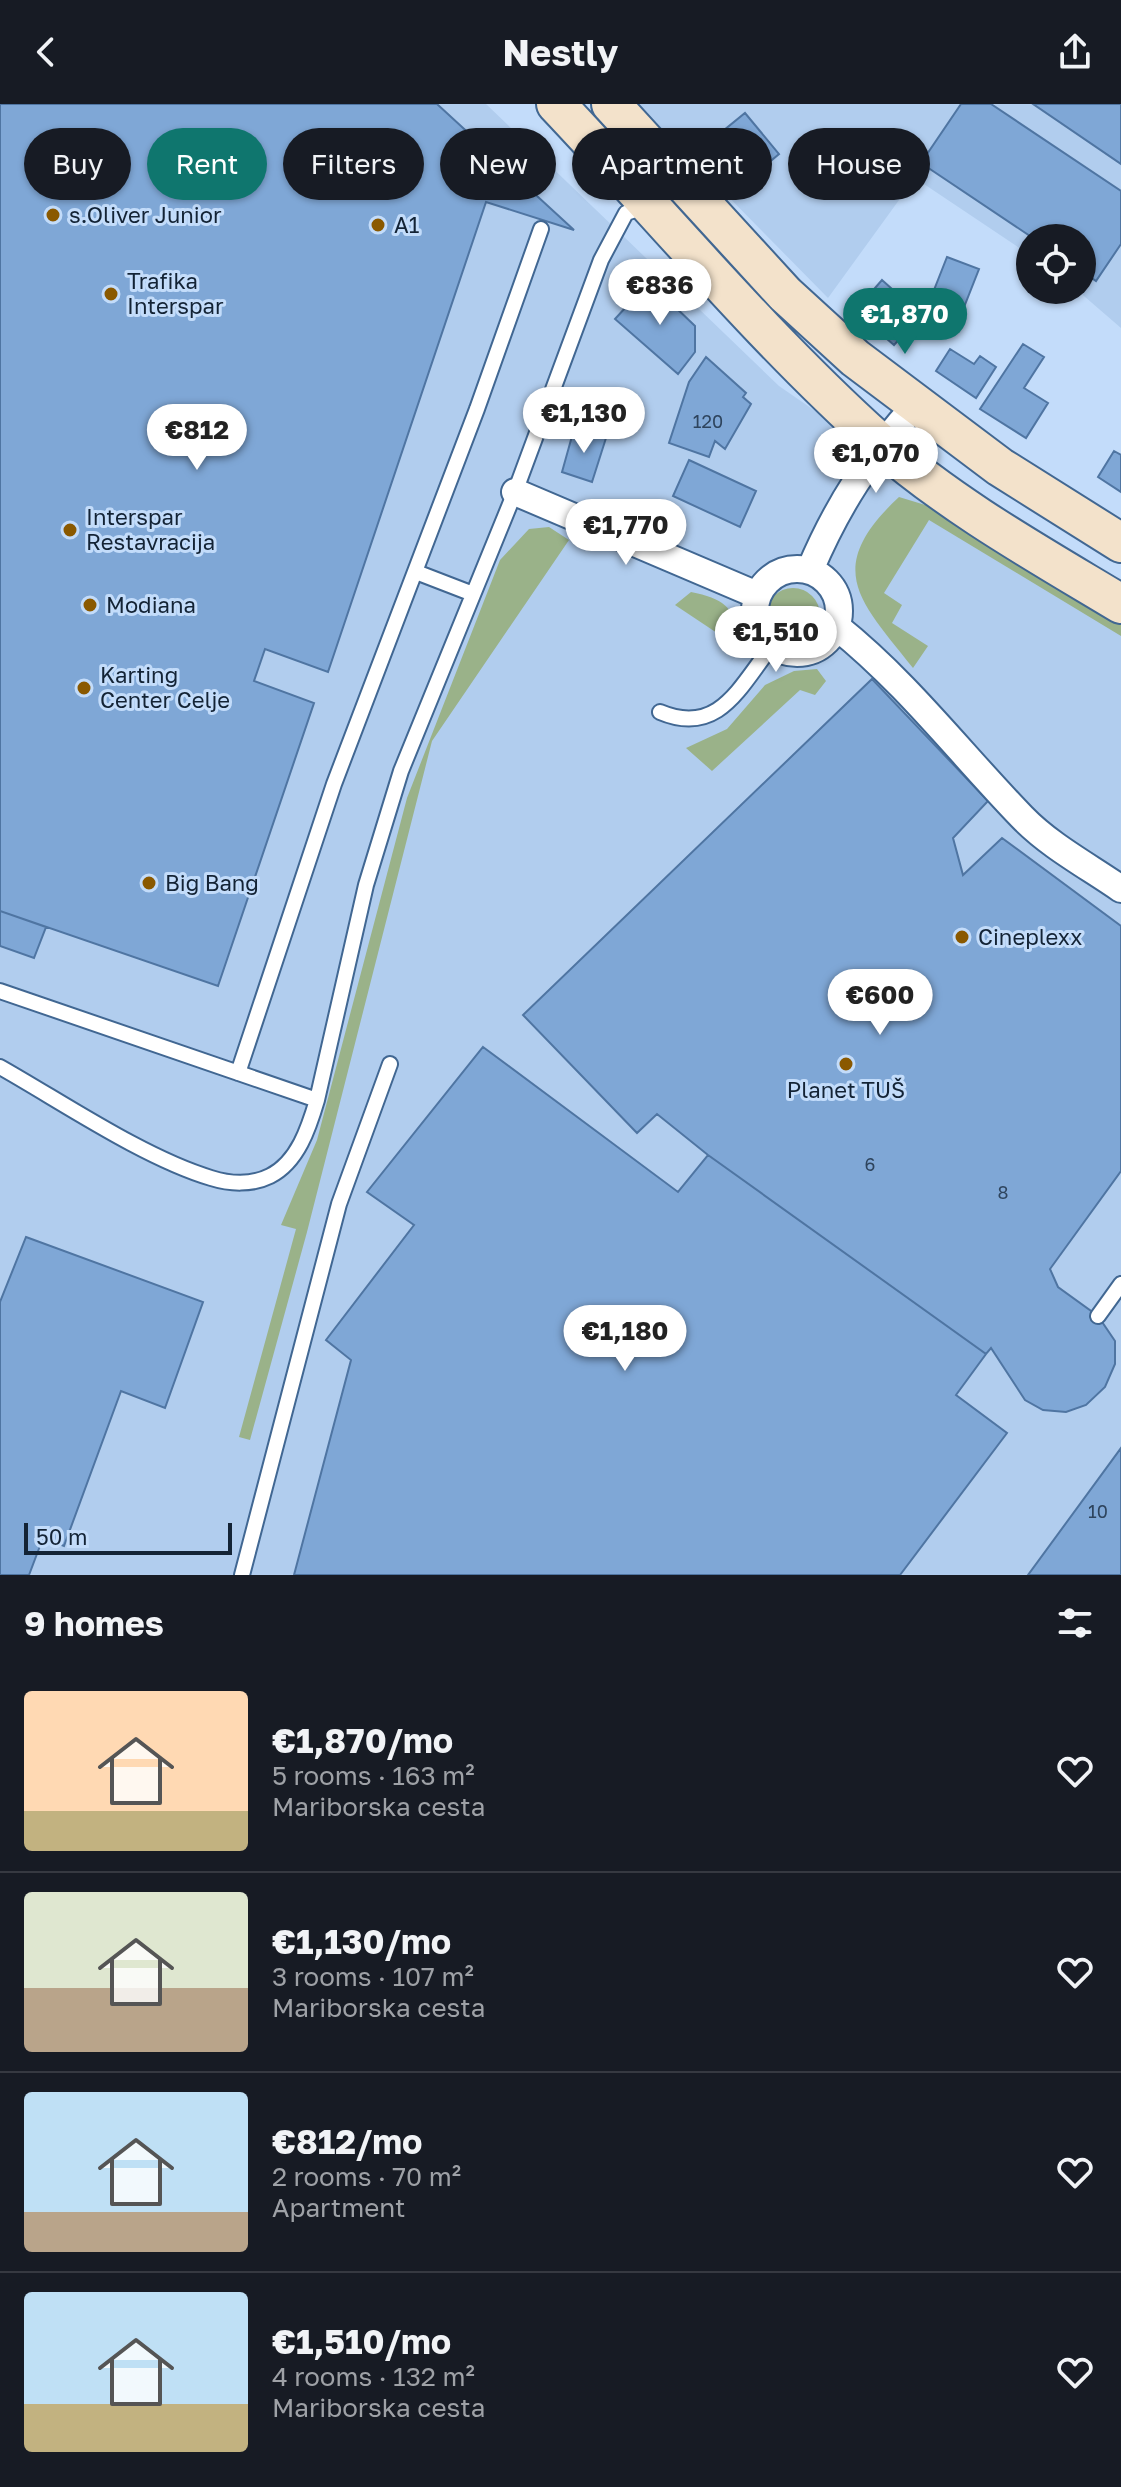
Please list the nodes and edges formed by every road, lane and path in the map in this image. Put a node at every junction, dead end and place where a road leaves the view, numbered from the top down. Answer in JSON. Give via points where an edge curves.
{"nodes":[{"id":1,"x":556,"y":104,"type":"edge"},
{"id":2,"x":611,"y":104,"type":"edge"},
{"id":3,"x":647,"y":206,"type":"junction"},
{"id":4,"x":541,"y":229,"type":"dead end"},
{"id":5,"x":917,"y":404,"type":"junction"},
{"id":6,"x":881,"y":443,"type":"junction"},
{"id":7,"x":515,"y":492,"type":"junction"},
{"id":8,"x":1121,"y":543,"type":"edge"},
{"id":9,"x":810,"y":570,"type":"junction"},
{"id":10,"x":416,"y":572,"type":"junction"},
{"id":11,"x":473,"y":594,"type":"junction"},
{"id":12,"x":757,"y":595,"type":"junction"},
{"id":13,"x":1121,"y":604,"type":"edge"},
{"id":14,"x":837,"y":627,"type":"junction"},
{"id":15,"x":772,"y":646,"type":"junction"},
{"id":16,"x":660,"y":712,"type":"dead end"},
{"id":17,"x":1121,"y":889,"type":"edge"},
{"id":18,"x":0,"y":991,"type":"edge"},
{"id":19,"x":390,"y":1064,"type":"dead end"},
{"id":20,"x":0,"y":1067,"type":"edge"},
{"id":21,"x":238,"y":1073,"type":"junction"},
{"id":22,"x":317,"y":1100,"type":"junction"},
{"id":23,"x":1121,"y":1284,"type":"edge"},
{"id":24,"x":1098,"y":1316,"type":"dead end"},
{"id":25,"x":242,"y":1575,"type":"edge"}],
"edges":[{"from":1,"to":3,"type":"main road"},
{"from":2,"to":5,"type":"main road","via":[[785,294],[855,358]]},
{"from":3,"to":6,"type":"main road"},
{"from":3,"to":7,"type":"lane","via":[[626,213],[601,260]]},
{"from":4,"to":10,"type":"lane"},
{"from":5,"to":6,"type":"street"},
{"from":5,"to":8,"type":"main road","via":[[1000,467]]},
{"from":6,"to":9,"type":"street","via":[[833,516]]},
{"from":6,"to":13,"type":"main road","via":[[964,507]]},
{"from":7,"to":11,"type":"lane"},
{"from":7,"to":12,"type":"street"},
{"from":9,"to":12,"type":"street","via":[[789,568],[771,577]]},
{"from":9,"to":14,"type":"street","via":[[831,585],[840,605]]},
{"from":10,"to":11,"type":"lane"},
{"from":10,"to":21,"type":"lane","via":[[334,784]]},
{"from":11,"to":22,"type":"lane","via":[[401,771],[366,885]]},
{"from":12,"to":15,"type":"street","via":[[757,626]]},
{"from":14,"to":15,"type":"street","via":[[821,646],[795,654]]},
{"from":14,"to":17,"type":"street","via":[[924,707],[1022,817]]},
{"from":15,"to":16,"type":"lane","via":[[723,709],[701,720],[678,720]]},
{"from":18,"to":21,"type":"lane"},
{"from":19,"to":25,"type":"lane","via":[[339,1204]]},
{"from":20,"to":22,"type":"lane","via":[[166,1160],[212,1179],[245,1184],[272,1175],[292,1158]]},
{"from":21,"to":22,"type":"lane"},
{"from":23,"to":24,"type":"lane"}]}
